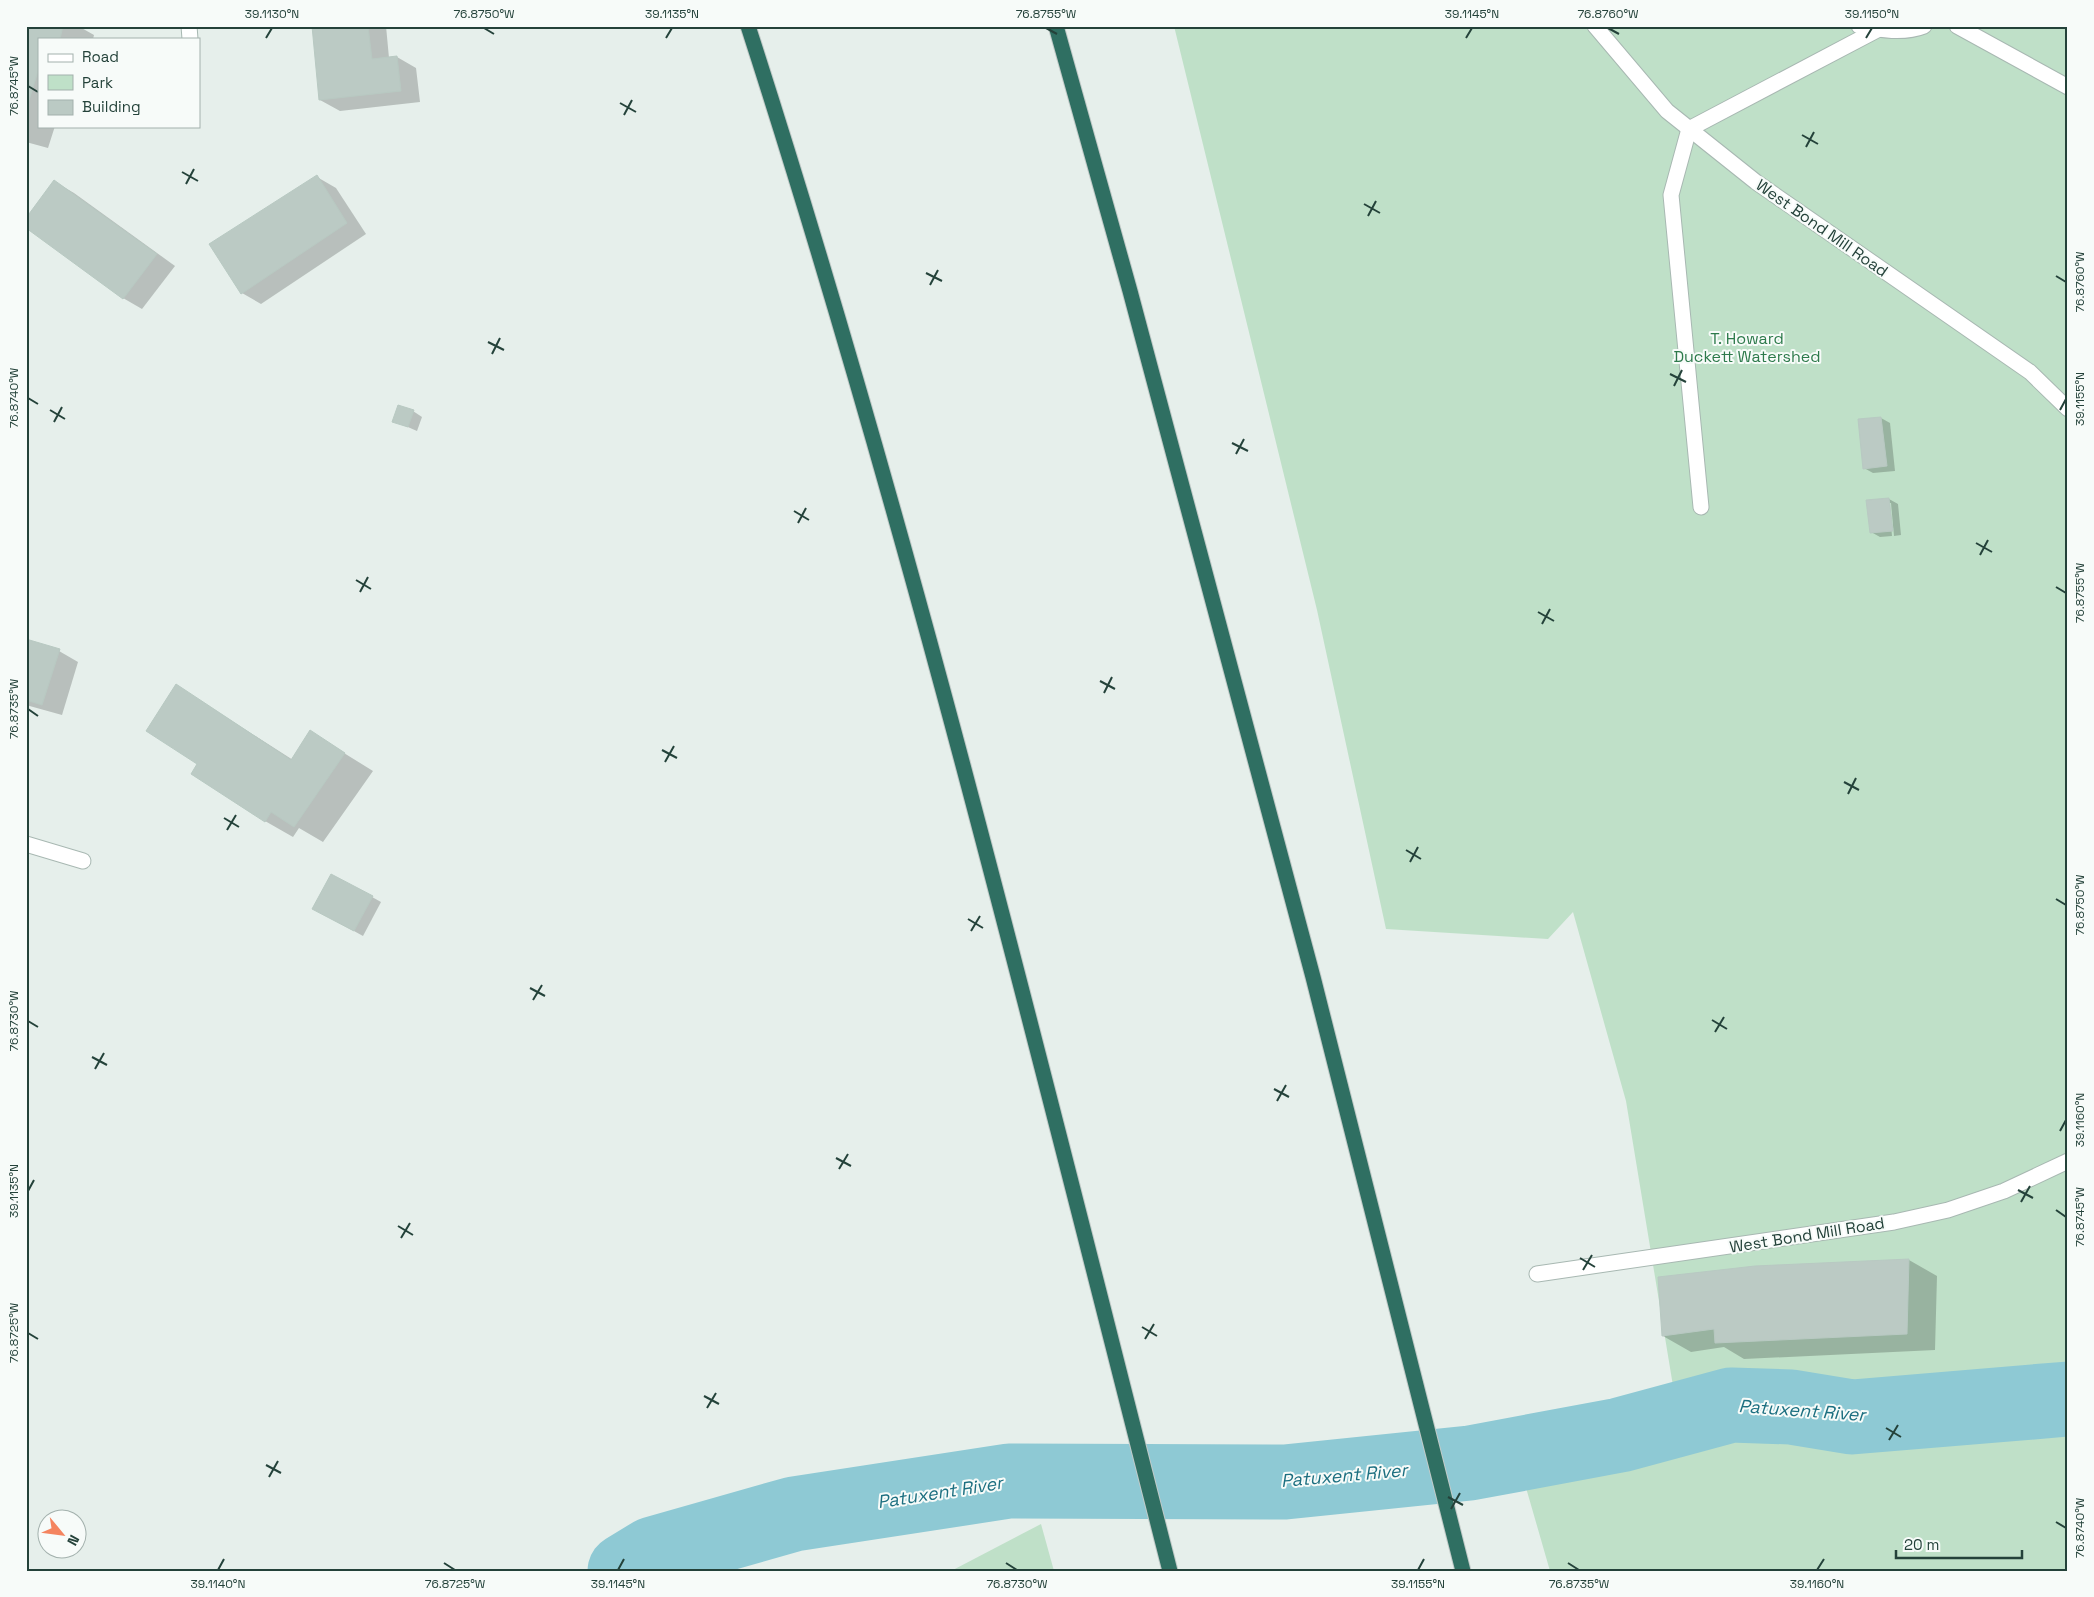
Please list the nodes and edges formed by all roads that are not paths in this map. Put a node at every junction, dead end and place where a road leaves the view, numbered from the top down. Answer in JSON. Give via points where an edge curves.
{"nodes":[{"id":1,"x":748,"y":26,"type":"edge"},
{"id":2,"x":1056,"y":26,"type":"edge"},
{"id":3,"x":1595,"y":26,"type":"edge"},
{"id":4,"x":1859,"y":26,"type":"edge"},
{"id":5,"x":1924,"y":26,"type":"edge"},
{"id":6,"x":1958,"y":26,"type":"edge"},
{"id":7,"x":1877,"y":30,"type":"junction"},
{"id":8,"x":2068,"y":87,"type":"edge"},
{"id":9,"x":1689,"y":129,"type":"junction"},
{"id":10,"x":2068,"y":408,"type":"edge"},
{"id":11,"x":1701,"y":507,"type":"dead end"},
{"id":12,"x":26,"y":844,"type":"edge"},
{"id":13,"x":83,"y":861,"type":"dead end"},
{"id":14,"x":2068,"y":1161,"type":"edge"},
{"id":15,"x":1537,"y":1274,"type":"dead end"},
{"id":16,"x":1170,"y":1571,"type":"edge"},
{"id":17,"x":1462,"y":1571,"type":"edge"}],
"edges":[{"from":1,"to":16,"type":"highway","via":[[854,367],[960,755]]},
{"from":2,"to":17,"type":"highway","via":[[1313,977]]},
{"from":3,"to":9,"type":"street","name":"West Bond Mill Road","via":[[1667,111]]},
{"from":4,"to":7,"type":"street"},
{"from":5,"to":7,"type":"street","via":[[1915,30]]},
{"from":6,"to":8,"type":"street"},
{"from":7,"to":9,"type":"street"},
{"from":9,"to":10,"type":"street","name":"West Bond Mill Road","via":[[1756,182],[2030,372]]},
{"from":9,"to":11,"type":"street","via":[[1672,195]]},
{"from":12,"to":13,"type":"street"},
{"from":14,"to":15,"type":"street","name":"West Bond Mill Road","via":[[2004,1191],[1948,1210],[1894,1222]]}]}
